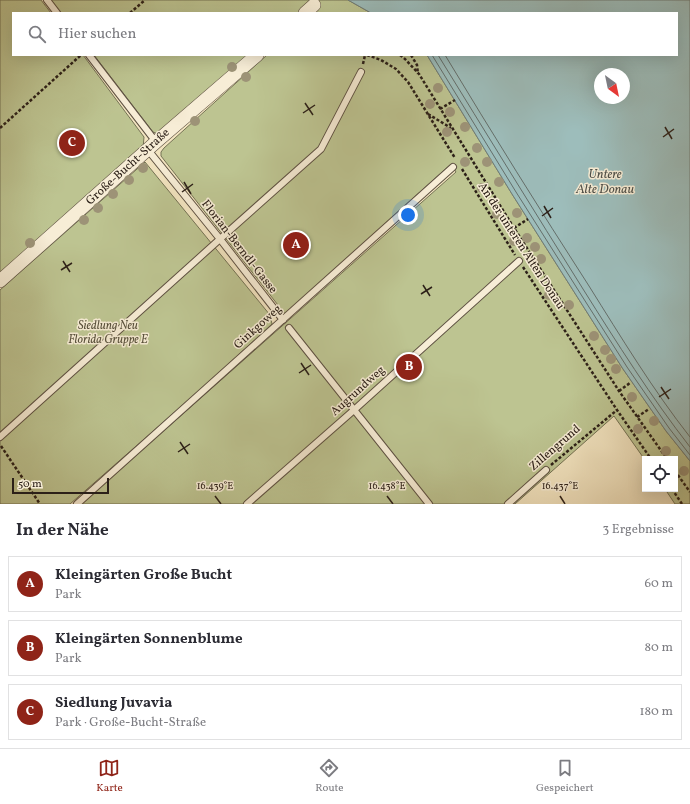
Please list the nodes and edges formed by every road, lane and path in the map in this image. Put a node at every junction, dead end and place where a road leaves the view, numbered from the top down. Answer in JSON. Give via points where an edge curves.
{"nodes":[{"id":1,"x":46,"y":0,"type":"edge"},
{"id":2,"x":145,"y":0,"type":"edge"},
{"id":3,"x":56,"y":12,"type":"edge"},
{"id":4,"x":131,"y":12,"type":"edge"},
{"id":5,"x":81,"y":56,"type":"edge"},
{"id":6,"x":90,"y":56,"type":"edge"},
{"id":7,"x":255,"y":56,"type":"edge"},
{"id":8,"x":370,"y":56,"type":"edge"},
{"id":9,"x":401,"y":56,"type":"edge"},
{"id":10,"x":412,"y":56,"type":"edge"},
{"id":11,"x":361,"y":72,"type":"dead end"},
{"id":12,"x":418,"y":74,"type":"junction"},
{"id":13,"x":455,"y":100,"type":"dead end"},
{"id":14,"x":440,"y":109,"type":"junction"},
{"id":15,"x":428,"y":114,"type":"junction"},
{"id":16,"x":0,"y":128,"type":"edge"},
{"id":17,"x":452,"y":129,"type":"junction"},
{"id":18,"x":152,"y":146,"type":"junction"},
{"id":19,"x":453,"y":167,"type":"dead end"},
{"id":20,"x":528,"y":220,"type":"dead end"},
{"id":21,"x":514,"y":228,"type":"junction"},
{"id":22,"x":220,"y":239,"type":"junction"},
{"id":23,"x":519,"y":261,"type":"junction"},
{"id":24,"x":0,"y":280,"type":"edge"},
{"id":25,"x":283,"y":320,"type":"junction"},
{"id":26,"x":289,"y":328,"type":"dead end"},
{"id":27,"x":630,"y":383,"type":"dead end"},
{"id":28,"x":619,"y":392,"type":"junction"},
{"id":29,"x":649,"y":409,"type":"dead end"},
{"id":30,"x":354,"y":410,"type":"junction"},
{"id":31,"x":617,"y":410,"type":"junction"},
{"id":32,"x":637,"y":417,"type":"junction"},
{"id":33,"x":0,"y":437,"type":"edge"},
{"id":34,"x":0,"y":444,"type":"edge"},
{"id":35,"x":649,"y":456,"type":"edge"},
{"id":36,"x":665,"y":456,"type":"edge"},
{"id":37,"x":546,"y":470,"type":"joint"},
{"id":38,"x":678,"y":475,"type":"edge"},
{"id":39,"x":674,"y":492,"type":"edge"},
{"id":40,"x":690,"y":492,"type":"edge"},
{"id":41,"x":427,"y":503,"type":"edge"},
{"id":42,"x":40,"y":504,"type":"edge"},
{"id":43,"x":77,"y":504,"type":"edge"},
{"id":44,"x":247,"y":504,"type":"edge"},
{"id":45,"x":508,"y":504,"type":"edge"},
{"id":46,"x":682,"y":504,"type":"edge"}],
"edges":[{"from":1,"to":3,"type":"lane"},
{"from":2,"to":4,"type":"path"},
{"from":5,"to":16,"type":"path"},
{"from":6,"to":18,"type":"lane","name":"Florian-Berndl-Gasse"},
{"from":7,"to":18,"type":"street","name":"Große-Bucht-Straße"},
{"from":8,"to":15,"type":"path","name":"An der unteren Alten Donau","via":[[396,69],[408,82]]},
{"from":9,"to":12,"type":"path","name":"An der unteren Alten Donau"},
{"from":10,"to":12,"type":"path","via":[[417,65]]},
{"from":11,"to":22,"type":"lane","via":[[321,149]]},
{"from":12,"to":14,"type":"path","name":"An der unteren Alten Donau"},
{"from":13,"to":14,"type":"path"},
{"from":14,"to":17,"type":"path","name":"An der unteren Alten Donau"},
{"from":15,"to":17,"type":"path"},
{"from":15,"to":23,"type":"path","name":"An der unteren Alten Donau"},
{"from":17,"to":21,"type":"path","name":"An der unteren Alten Donau"},
{"from":18,"to":22,"type":"lane","name":"Florian-Berndl-Gasse"},
{"from":18,"to":24,"type":"street","name":"Große-Bucht-Straße"},
{"from":19,"to":25,"type":"lane","name":"Ginkgoweg"},
{"from":20,"to":21,"type":"path"},
{"from":21,"to":28,"type":"path","name":"An der unteren Alten Donau"},
{"from":22,"to":25,"type":"lane","name":"Florian-Berndl-Gasse"},
{"from":22,"to":33,"type":"lane"},
{"from":23,"to":30,"type":"lane","name":"Augrundweg"},
{"from":23,"to":31,"type":"path","name":"An der unteren Alten Donau"},
{"from":25,"to":43,"type":"lane","name":"Ginkgoweg"},
{"from":26,"to":30,"type":"lane"},
{"from":27,"to":28,"type":"path"},
{"from":28,"to":32,"type":"path","name":"An der unteren Alten Donau"},
{"from":29,"to":32,"type":"path"},
{"from":30,"to":41,"type":"lane"},
{"from":30,"to":44,"type":"lane","name":"Augrundweg"},
{"from":31,"to":35,"type":"path","name":"An der unteren Alten Donau"},
{"from":31,"to":37,"type":"path","name":"Zillengrund"},
{"from":32,"to":36,"type":"path","name":"An der unteren Alten Donau"},
{"from":34,"to":42,"type":"path"},
{"from":37,"to":45,"type":"lane","name":"Zillengrund"},
{"from":38,"to":40,"type":"path"},
{"from":39,"to":46,"type":"path"}]}
